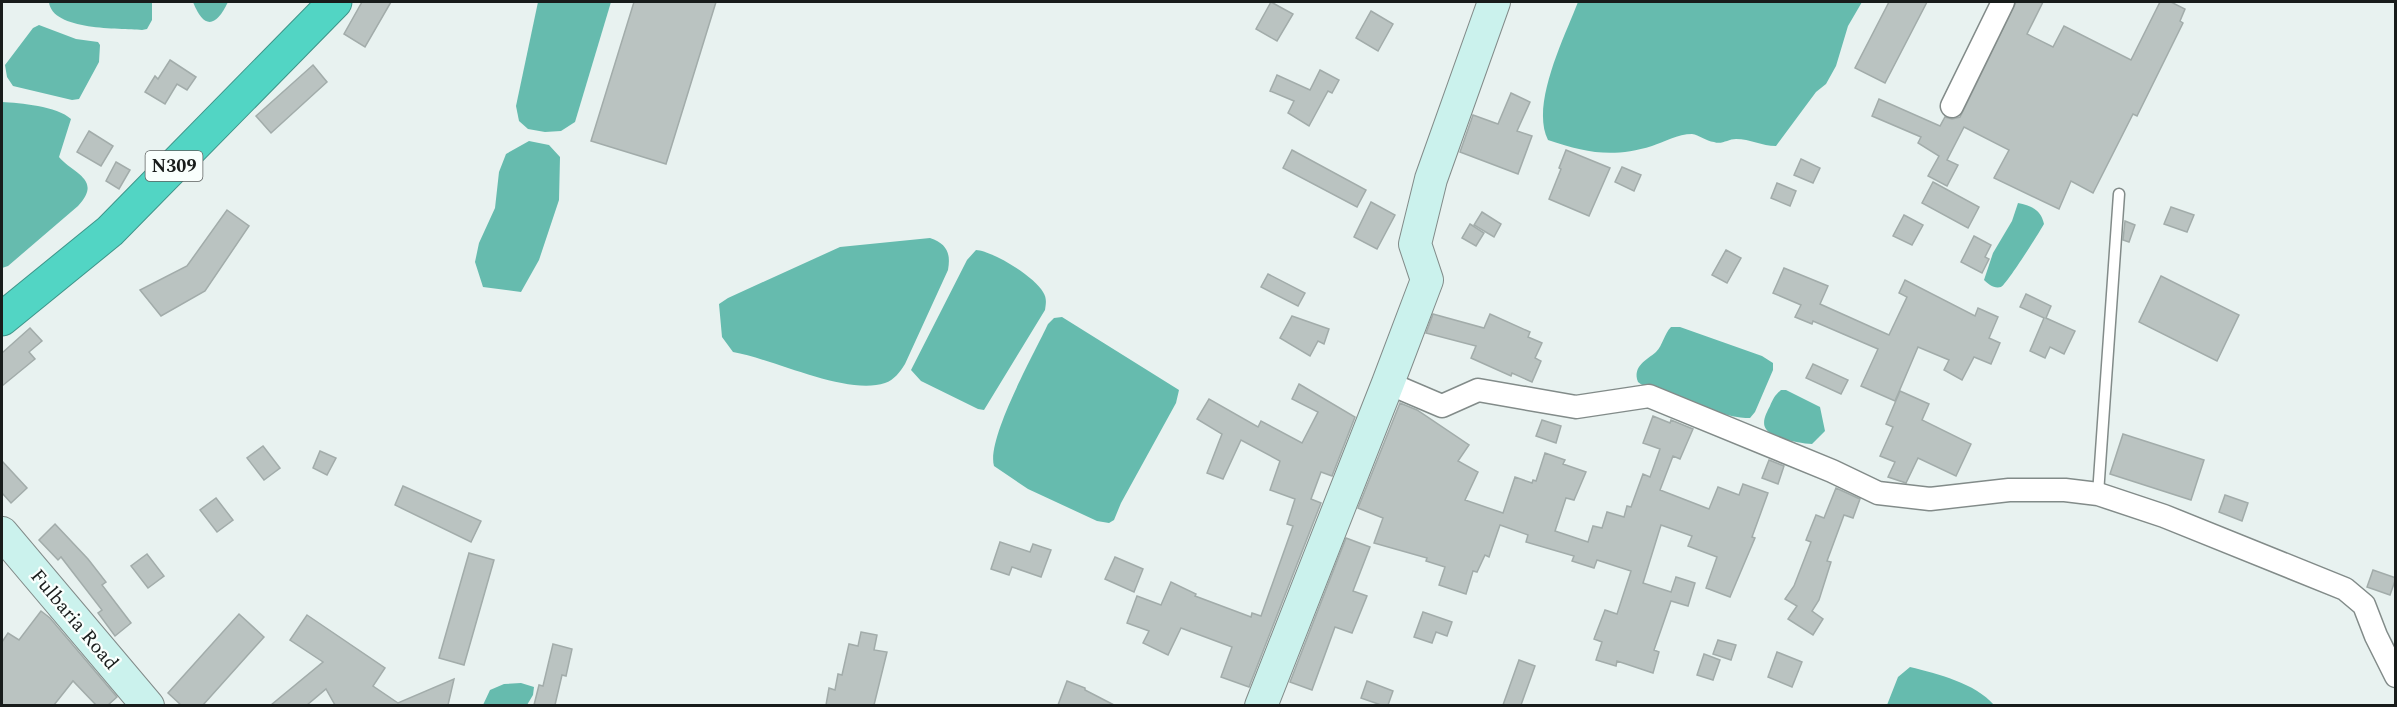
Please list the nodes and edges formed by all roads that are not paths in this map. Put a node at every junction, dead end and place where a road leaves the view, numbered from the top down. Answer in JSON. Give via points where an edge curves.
{"nodes":[{"id":1,"x":335,"y":2,"type":"edge"},
{"id":2,"x":1494,"y":2,"type":"edge"},
{"id":3,"x":2003,"y":2,"type":"edge"},
{"id":4,"x":1952,"y":106,"type":"dead end"},
{"id":5,"x":2119,"y":194,"type":"dead end"},
{"id":6,"x":2,"y":319,"type":"edge"},
{"id":7,"x":1388,"y":383,"type":"junction"},
{"id":8,"x":2098,"y":494,"type":"junction"},
{"id":9,"x":2,"y":533,"type":"edge"},
{"id":10,"x":2396,"y":676,"type":"edge"},
{"id":11,"x":148,"y":705,"type":"edge"},
{"id":12,"x":1261,"y":705,"type":"edge"}],
"edges":[{"from":1,"to":6,"type":"highway","number":"N309","via":[[110,231]]},
{"from":2,"to":7,"type":"street","via":[[1431,179],[1415,244],[1427,280]]},
{"from":3,"to":4,"type":"street"},
{"from":5,"to":8,"type":"lane"},
{"from":7,"to":8,"type":"street","via":[[1442,406],[1478,390],[1576,407],[1649,396],[1878,493],[1930,499],[2009,490]]},
{"from":7,"to":12,"type":"street"},
{"from":8,"to":10,"type":"street","via":[[2164,516],[2345,590],[2364,605]]},
{"from":9,"to":11,"type":"street","name":"Fulbaria Road"}]}
